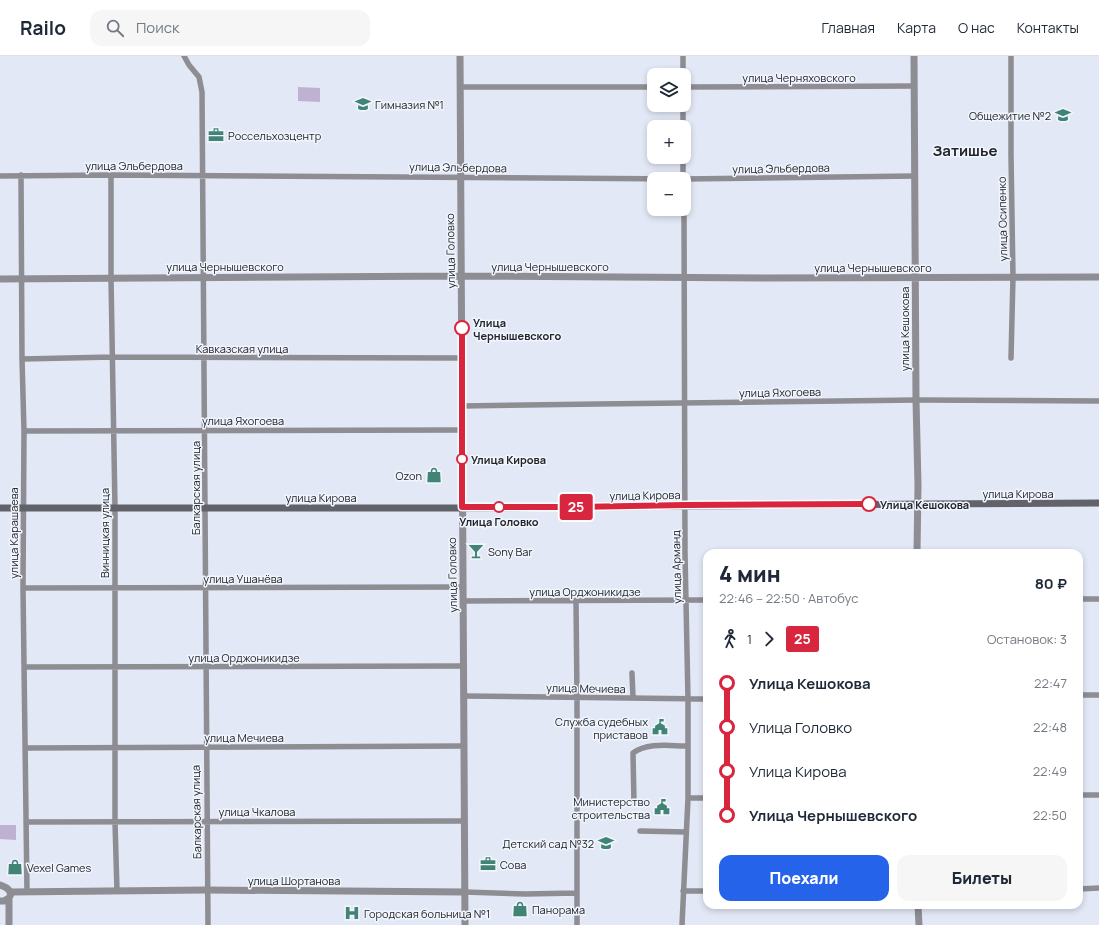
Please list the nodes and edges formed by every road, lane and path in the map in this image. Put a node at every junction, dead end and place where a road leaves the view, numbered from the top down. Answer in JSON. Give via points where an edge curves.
{"nodes":[{"id":1,"x":184,"y":56,"type":"edge"},
{"id":2,"x":460,"y":56,"type":"edge"},
{"id":3,"x":683,"y":56,"type":"edge"},
{"id":4,"x":914,"y":56,"type":"edge"},
{"id":5,"x":1011,"y":56,"type":"edge"},
{"id":6,"x":683,"y":68,"type":"edge"},
{"id":7,"x":914,"y":86,"type":"junction"},
{"id":8,"x":460,"y":87,"type":"junction"},
{"id":9,"x":647,"y":87,"type":"edge"},
{"id":10,"x":691,"y":87,"type":"edge"},
{"id":11,"x":111,"y":174,"type":"junction"},
{"id":12,"x":21,"y":175,"type":"junction"},
{"id":13,"x":0,"y":176,"type":"edge"},
{"id":14,"x":203,"y":176,"type":"junction"},
{"id":15,"x":915,"y":176,"type":"junction"},
{"id":16,"x":460,"y":178,"type":"junction"},
{"id":17,"x":647,"y":179,"type":"edge"},
{"id":18,"x":691,"y":179,"type":"edge"},
{"id":19,"x":684,"y":216,"type":"edge"},
{"id":20,"x":461,"y":276,"type":"junction"},
{"id":21,"x":1013,"y":277,"type":"junction"},
{"id":22,"x":1099,"y":277,"type":"edge"},
{"id":23,"x":0,"y":278,"type":"edge"},
{"id":24,"x":112,"y":278,"type":"junction"},
{"id":25,"x":203,"y":278,"type":"junction"},
{"id":26,"x":684,"y":278,"type":"junction"},
{"id":27,"x":915,"y":278,"type":"junction"},
{"id":28,"x":22,"y":279,"type":"junction"},
{"id":29,"x":113,"y":357,"type":"junction"},
{"id":30,"x":204,"y":358,"type":"junction"},
{"id":31,"x":462,"y":358,"type":"junction"},
{"id":32,"x":1011,"y":358,"type":"dead end"},
{"id":33,"x":22,"y":359,"type":"junction"},
{"id":34,"x":916,"y":400,"type":"junction"},
{"id":35,"x":1099,"y":401,"type":"edge"},
{"id":36,"x":685,"y":403,"type":"junction"},
{"id":37,"x":462,"y":406,"type":"junction"},
{"id":38,"x":113,"y":430,"type":"junction"},
{"id":39,"x":205,"y":430,"type":"junction"},
{"id":40,"x":462,"y":430,"type":"junction"},
{"id":41,"x":24,"y":431,"type":"junction"},
{"id":42,"x":1099,"y":503,"type":"edge"},
{"id":43,"x":918,"y":504,"type":"junction"},
{"id":44,"x":685,"y":505,"type":"junction"},
{"id":45,"x":23,"y":507,"type":"junction"},
{"id":46,"x":462,"y":507,"type":"junction"},
{"id":47,"x":0,"y":508,"type":"edge"},
{"id":48,"x":115,"y":508,"type":"junction"},
{"id":49,"x":205,"y":508,"type":"junction"},
{"id":50,"x":918,"y":549,"type":"edge"},
{"id":51,"x":463,"y":587,"type":"junction"},
{"id":52,"x":24,"y":588,"type":"junction"},
{"id":53,"x":114,"y":588,"type":"junction"},
{"id":54,"x":205,"y":588,"type":"junction"},
{"id":55,"x":1083,"y":599,"type":"edge"},
{"id":56,"x":1099,"y":599,"type":"edge"},
{"id":57,"x":686,"y":600,"type":"junction"},
{"id":58,"x":703,"y":600,"type":"edge"},
{"id":59,"x":463,"y":601,"type":"junction"},
{"id":60,"x":576,"y":601,"type":"junction"},
{"id":61,"x":464,"y":666,"type":"junction"},
{"id":62,"x":24,"y":667,"type":"junction"},
{"id":63,"x":114,"y":667,"type":"junction"},
{"id":64,"x":205,"y":667,"type":"junction"},
{"id":65,"x":632,"y":673,"type":"dead end"},
{"id":66,"x":1083,"y":695,"type":"edge"},
{"id":67,"x":1099,"y":695,"type":"edge"},
{"id":68,"x":464,"y":696,"type":"junction"},
{"id":69,"x":577,"y":697,"type":"junction"},
{"id":70,"x":633,"y":698,"type":"junction"},
{"id":71,"x":703,"y":699,"type":"edge"},
{"id":72,"x":688,"y":700,"type":"junction"},
{"id":73,"x":464,"y":746,"type":"junction"},
{"id":74,"x":688,"y":746,"type":"junction"},
{"id":75,"x":206,"y":747,"type":"junction"},
{"id":76,"x":25,"y":748,"type":"junction"},
{"id":77,"x":114,"y":748,"type":"junction"},
{"id":78,"x":1083,"y":795,"type":"edge"},
{"id":79,"x":1099,"y":795,"type":"edge"},
{"id":80,"x":688,"y":798,"type":"junction"},
{"id":81,"x":703,"y":798,"type":"edge"},
{"id":82,"x":634,"y":803,"type":"dead end"},
{"id":83,"x":464,"y":821,"type":"junction"},
{"id":84,"x":26,"y":822,"type":"junction"},
{"id":85,"x":115,"y":822,"type":"junction"},
{"id":86,"x":206,"y":822,"type":"junction"},
{"id":87,"x":640,"y":831,"type":"dead end"},
{"id":88,"x":686,"y":832,"type":"junction"},
{"id":89,"x":0,"y":886,"type":"edge"},
{"id":90,"x":1099,"y":888,"type":"edge"},
{"id":91,"x":1083,"y":889,"type":"edge"},
{"id":92,"x":207,"y":890,"type":"junction"},
{"id":93,"x":117,"y":891,"type":"junction"},
{"id":94,"x":683,"y":891,"type":"junction"},
{"id":95,"x":703,"y":891,"type":"edge"},
{"id":96,"x":27,"y":892,"type":"junction"},
{"id":97,"x":464,"y":892,"type":"junction"},
{"id":98,"x":577,"y":893,"type":"junction"},
{"id":99,"x":10,"y":895,"type":"junction"},
{"id":100,"x":0,"y":901,"type":"edge"},
{"id":101,"x":918,"y":909,"type":"edge"},
{"id":102,"x":9,"y":925,"type":"edge"},
{"id":103,"x":208,"y":925,"type":"edge"},
{"id":104,"x":465,"y":925,"type":"edge"},
{"id":105,"x":577,"y":925,"type":"edge"},
{"id":106,"x":682,"y":925,"type":"edge"},
{"id":107,"x":918,"y":925,"type":"edge"}],
"edges":[{"from":1,"to":14,"type":"street","name":"Балкарская улица","via":[[201,84]]},
{"from":2,"to":8,"type":"street","name":"улица Головко"},
{"from":3,"to":6,"type":"street"},
{"from":4,"to":7,"type":"street","name":"улица Кешокова"},
{"from":5,"to":21,"type":"street","name":"улица Осипенко"},
{"from":7,"to":10,"type":"street","name":"улица Черняховского"},
{"from":7,"to":15,"type":"street","name":"улица Кешокова"},
{"from":8,"to":9,"type":"street"},
{"from":8,"to":16,"type":"street","name":"улица Головко"},
{"from":11,"to":12,"type":"street","name":"улица Эльбердова"},
{"from":11,"to":14,"type":"street","name":"улица Эльбердова"},
{"from":11,"to":24,"type":"street","name":"Винницкая улица"},
{"from":12,"to":13,"type":"street","name":"улица Эльбердова"},
{"from":12,"to":28,"type":"street","name":"улица Карашаева"},
{"from":14,"to":16,"type":"street","name":"улица Эльбердова"},
{"from":14,"to":25,"type":"street","name":"Балкарская улица"},
{"from":15,"to":18,"type":"street","name":"улица Эльбердова"},
{"from":15,"to":27,"type":"street","name":"улица Кешокова"},
{"from":16,"to":17,"type":"street","name":"улица Эльбердова"},
{"from":16,"to":20,"type":"street","name":"улица Головко"},
{"from":19,"to":26,"type":"street","name":"улица Арманд"},
{"from":20,"to":25,"type":"street","name":"улица Чернышевского"},
{"from":20,"to":26,"type":"street","name":"улица Чернышевского"},
{"from":20,"to":31,"type":"street","name":"улица Головко"},
{"from":21,"to":22,"type":"street","name":"улица Чернышевского"},
{"from":21,"to":27,"type":"street","name":"улица Чернышевского"},
{"from":21,"to":32,"type":"street","name":"улица Осипенко"},
{"from":23,"to":28,"type":"street","name":"улица Чернышевского"},
{"from":24,"to":25,"type":"street","name":"улица Чернышевского"},
{"from":24,"to":28,"type":"street","name":"улица Чернышевского"},
{"from":24,"to":29,"type":"street","name":"Винницкая улица"},
{"from":25,"to":30,"type":"street","name":"Балкарская улица"},
{"from":26,"to":27,"type":"street","name":"улица Чернышевского"},
{"from":26,"to":36,"type":"street","name":"улица Арманд"},
{"from":27,"to":34,"type":"street","name":"улица Кешокова"},
{"from":28,"to":33,"type":"street","name":"улица Карашаева"},
{"from":29,"to":30,"type":"street","name":"Кавказская улица"},
{"from":29,"to":33,"type":"street","name":"Кавказская улица"},
{"from":29,"to":38,"type":"street","name":"Винницкая улица"},
{"from":30,"to":31,"type":"street","name":"Кавказская улица"},
{"from":30,"to":39,"type":"street","name":"Балкарская улица"},
{"from":31,"to":37,"type":"street","name":"улица Головко"},
{"from":33,"to":41,"type":"street","name":"улица Карашаева"},
{"from":34,"to":35,"type":"street","name":"улица Яхогоева"},
{"from":34,"to":36,"type":"street","name":"улица Яхогоева"},
{"from":34,"to":43,"type":"street","name":"улица Кешокова"},
{"from":36,"to":37,"type":"street","name":"улица Яхогоева"},
{"from":36,"to":44,"type":"street","name":"улица Арманд"},
{"from":37,"to":40,"type":"street","name":"улица Головко"},
{"from":38,"to":39,"type":"street","name":"улица Яхогоева"},
{"from":38,"to":41,"type":"street","name":"улица Яхогоева"},
{"from":38,"to":48,"type":"street","name":"Винницкая улица"},
{"from":39,"to":40,"type":"street","name":"улица Яхогоева"},
{"from":39,"to":49,"type":"street","name":"Балкарская улица"},
{"from":40,"to":46,"type":"street","name":"улица Головко"},
{"from":41,"to":45,"type":"street","name":"улица Карашаева"},
{"from":42,"to":43,"type":"main road","name":"улица Кирова"},
{"from":43,"to":44,"type":"main road","name":"улица Кирова"},
{"from":43,"to":50,"type":"street","name":"улица Кешокова"},
{"from":44,"to":46,"type":"main road","name":"улица Кирова"},
{"from":44,"to":57,"type":"street","name":"улица Арманд"},
{"from":45,"to":47,"type":"main road","name":"улица Кирова"},
{"from":45,"to":48,"type":"main road","name":"улица Кирова"},
{"from":45,"to":52,"type":"street","name":"улица Карашаева"},
{"from":46,"to":49,"type":"main road","name":"улица Кирова"},
{"from":46,"to":51,"type":"street","name":"улица Головко"},
{"from":48,"to":49,"type":"main road","name":"улица Кирова"},
{"from":48,"to":53,"type":"street","name":"Винницкая улица"},
{"from":49,"to":54,"type":"street","name":"Балкарская улица"},
{"from":51,"to":54,"type":"street","name":"улица Ушанёва"},
{"from":51,"to":59,"type":"street","name":"улица Головко"},
{"from":52,"to":53,"type":"street","name":"улица Ушанёва"},
{"from":52,"to":62,"type":"street","name":"улица Карашаева"},
{"from":53,"to":54,"type":"street","name":"улица Ушанёва"},
{"from":53,"to":63,"type":"street","name":"Винницкая улица"},
{"from":54,"to":64,"type":"street","name":"Балкарская улица"},
{"from":55,"to":56,"type":"street"},
{"from":57,"to":58,"type":"street","name":"улица Орджоникидзе"},
{"from":57,"to":60,"type":"street","name":"улица Орджоникидзе"},
{"from":57,"to":72,"type":"street","name":"улица Арманд"},
{"from":59,"to":60,"type":"street","name":"улица Орджоникидзе"},
{"from":59,"to":61,"type":"street","name":"улица Головко"},
{"from":60,"to":69,"type":"street"},
{"from":61,"to":64,"type":"street","name":"улица Орджоникидзе"},
{"from":61,"to":68,"type":"street","name":"улица Головко"},
{"from":62,"to":63,"type":"street","name":"улица Орджоникидзе"},
{"from":62,"to":76,"type":"street","name":"улица Карашаева"},
{"from":63,"to":64,"type":"street","name":"улица Орджоникидзе"},
{"from":63,"to":77,"type":"street","name":"Винницкая улица"},
{"from":64,"to":75,"type":"street","name":"Балкарская улица"},
{"from":65,"to":70,"type":"street"},
{"from":66,"to":67,"type":"street"},
{"from":68,"to":69,"type":"street","name":"улица Мечиева"},
{"from":68,"to":73,"type":"street","name":"улица Головко"},
{"from":69,"to":70,"type":"street","name":"улица Мечиева"},
{"from":69,"to":98,"type":"street"},
{"from":70,"to":72,"type":"street","name":"улица Мечиева"},
{"from":71,"to":72,"type":"street","name":"улица Мечиева"},
{"from":72,"to":74,"type":"street","name":"улица Арманд"},
{"from":73,"to":75,"type":"street","name":"улица Мечиева"},
{"from":73,"to":83,"type":"street","name":"улица Головко"},
{"from":74,"to":80,"type":"street","name":"улица Арманд"},
{"from":74,"to":82,"type":"street","via":[[655,746],[642,748],[633,753]]},
{"from":75,"to":77,"type":"street","name":"улица Мечиева"},
{"from":75,"to":86,"type":"street","name":"Балкарская улица"},
{"from":76,"to":77,"type":"street","name":"улица Мечиева"},
{"from":76,"to":84,"type":"street","name":"улица Карашаева"},
{"from":77,"to":85,"type":"street","name":"Винницкая улица"},
{"from":78,"to":79,"type":"street"},
{"from":80,"to":81,"type":"street"},
{"from":80,"to":88,"type":"street","name":"улица Арманд"},
{"from":83,"to":86,"type":"street","name":"улица Чкалова"},
{"from":83,"to":97,"type":"street","name":"улица Головко"},
{"from":84,"to":85,"type":"street","name":"улица Чкалова"},
{"from":84,"to":96,"type":"street","name":"улица Карашаева"},
{"from":85,"to":86,"type":"street","name":"улица Чкалова"},
{"from":85,"to":93,"type":"street","name":"Винницкая улица"},
{"from":86,"to":92,"type":"street","name":"Балкарская улица"},
{"from":87,"to":88,"type":"street"},
{"from":88,"to":94,"type":"street","name":"улица Арманд"},
{"from":89,"to":99,"type":"street","via":[[6,888]]},
{"from":90,"to":91,"type":"street"},
{"from":92,"to":93,"type":"street","name":"улица Шортанова"},
{"from":92,"to":97,"type":"street","name":"улица Шортанова"},
{"from":92,"to":103,"type":"street","name":"Балкарская улица"},
{"from":93,"to":96,"type":"street","name":"улица Шортанова"},
{"from":94,"to":95,"type":"street"},
{"from":94,"to":106,"type":"street","name":"улица Арманд"},
{"from":96,"to":99,"type":"street","name":"улица Шортанова"},
{"from":97,"to":98,"type":"street","name":"улица Шортанова"},
{"from":97,"to":104,"type":"street","name":"улица Головко"},
{"from":98,"to":105,"type":"street"},
{"from":99,"to":100,"type":"street","via":[[4,901]]},
{"from":99,"to":102,"type":"street"},
{"from":101,"to":107,"type":"street"}]}
